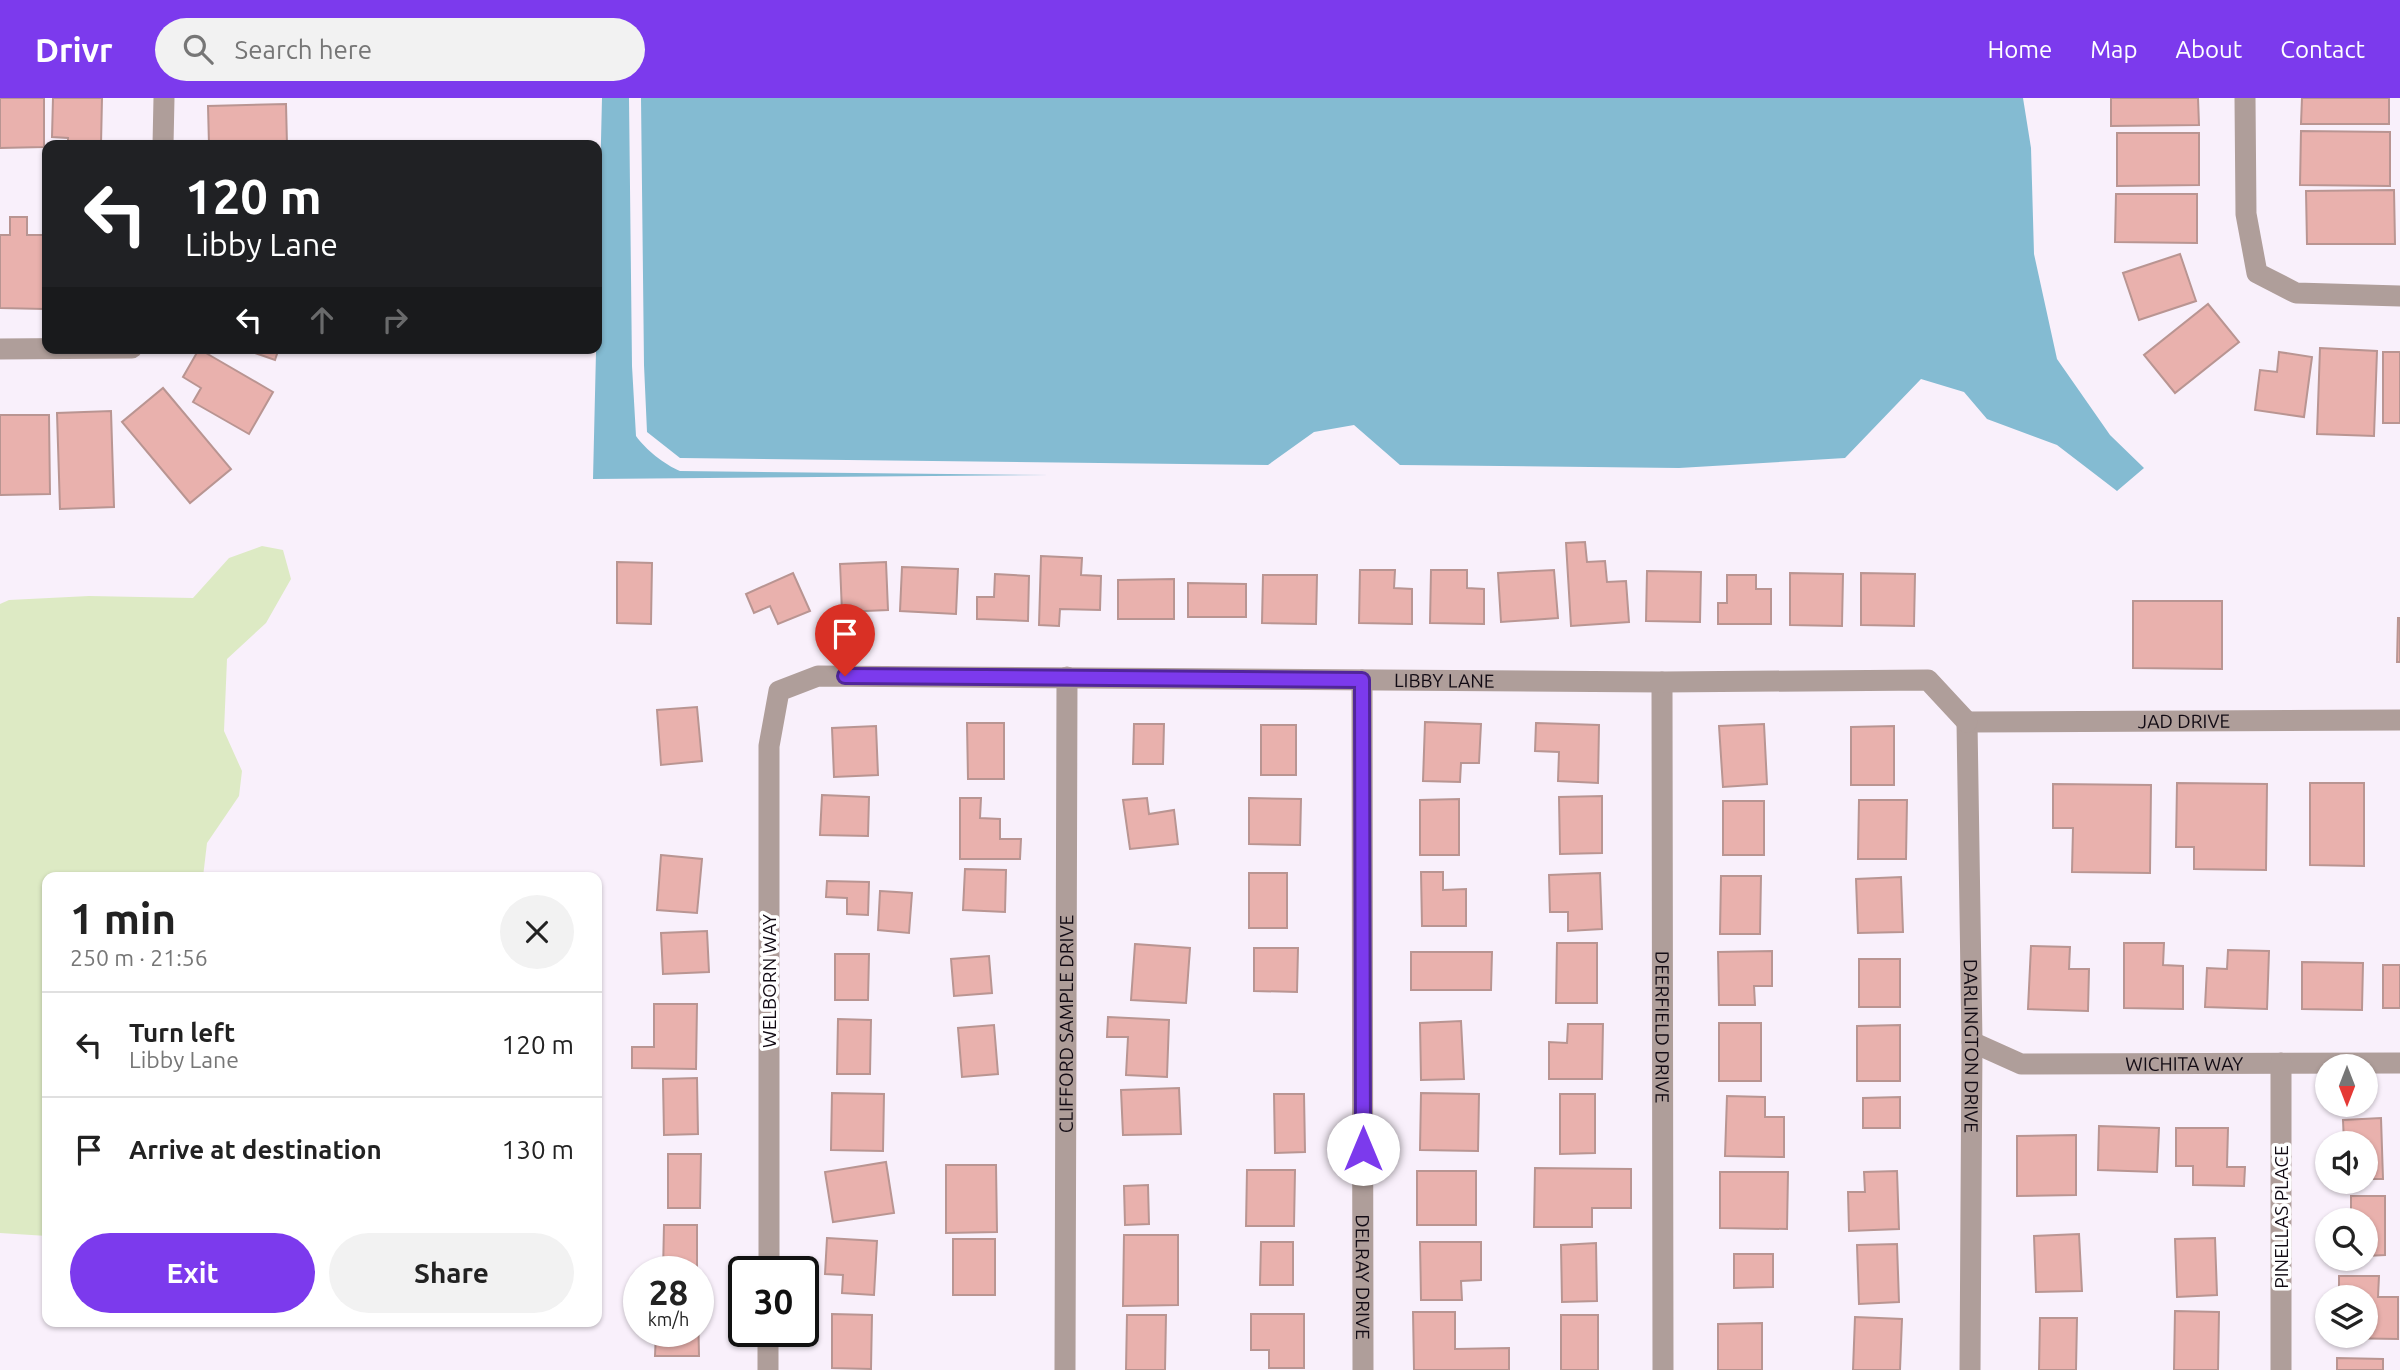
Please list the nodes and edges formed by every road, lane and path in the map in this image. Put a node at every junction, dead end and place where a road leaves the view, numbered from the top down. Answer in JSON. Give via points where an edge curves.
{"nodes":[{"id":1,"x":164,"y":98,"type":"edge"},
{"id":2,"x":2245,"y":98,"type":"edge"},
{"id":3,"x":163,"y":140,"type":"edge"},
{"id":4,"x":2400,"y":296,"type":"edge"},
{"id":5,"x":0,"y":349,"type":"edge"},
{"id":6,"x":42,"y":349,"type":"edge"},
{"id":7,"x":1067,"y":677,"type":"junction"},
{"id":8,"x":1362,"y":680,"type":"junction"},
{"id":9,"x":1662,"y":682,"type":"junction"},
{"id":10,"x":779,"y":691,"type":"joint"},
{"id":11,"x":2400,"y":720,"type":"edge"},
{"id":12,"x":1967,"y":722,"type":"junction"},
{"id":13,"x":1972,"y":1042,"type":"junction"},
{"id":14,"x":2281,"y":1063,"type":"junction"},
{"id":15,"x":2400,"y":1063,"type":"edge"},
{"id":16,"x":768,"y":1256,"type":"edge"},
{"id":17,"x":768,"y":1347,"type":"edge"},
{"id":18,"x":768,"y":1370,"type":"edge"},
{"id":19,"x":1065,"y":1370,"type":"edge"},
{"id":20,"x":1363,"y":1370,"type":"edge"},
{"id":21,"x":1663,"y":1370,"type":"edge"},
{"id":22,"x":1970,"y":1370,"type":"edge"},
{"id":23,"x":2281,"y":1370,"type":"edge"}],
"edges":[{"from":1,"to":3,"type":"street"},
{"from":2,"to":4,"type":"street","via":[[2246,214],[2256,273],[2296,293]]},
{"from":5,"to":6,"type":"street"},
{"from":7,"to":8,"type":"street","name":"LIBBY LANE"},
{"from":7,"to":10,"type":"street","name":"LIBBY LANE","via":[[818,676]]},
{"from":7,"to":19,"type":"street","name":"CLIFFORD SAMPLE DRIVE"},
{"from":8,"to":9,"type":"street","name":"LIBBY LANE"},
{"from":8,"to":20,"type":"street","name":"DELRAY DRIVE"},
{"from":9,"to":12,"type":"street","name":"LIBBY LANE","via":[[1928,680]]},
{"from":9,"to":21,"type":"street","name":"DEERFIELD DRIVE"},
{"from":10,"to":16,"type":"street","name":"WELBORN WAY","via":[[769,746]]},
{"from":11,"to":12,"type":"street","name":"JAD DRIVE"},
{"from":12,"to":13,"type":"street","name":"DARLINGTON DRIVE"},
{"from":13,"to":14,"type":"street","name":"WICHITA WAY","via":[[2021,1064]]},
{"from":13,"to":22,"type":"street","name":"DARLINGTON DRIVE"},
{"from":14,"to":15,"type":"street","name":"WICHITA WAY"},
{"from":14,"to":23,"type":"street","name":"PINELLAS PLACE"},
{"from":17,"to":18,"type":"street"}]}
